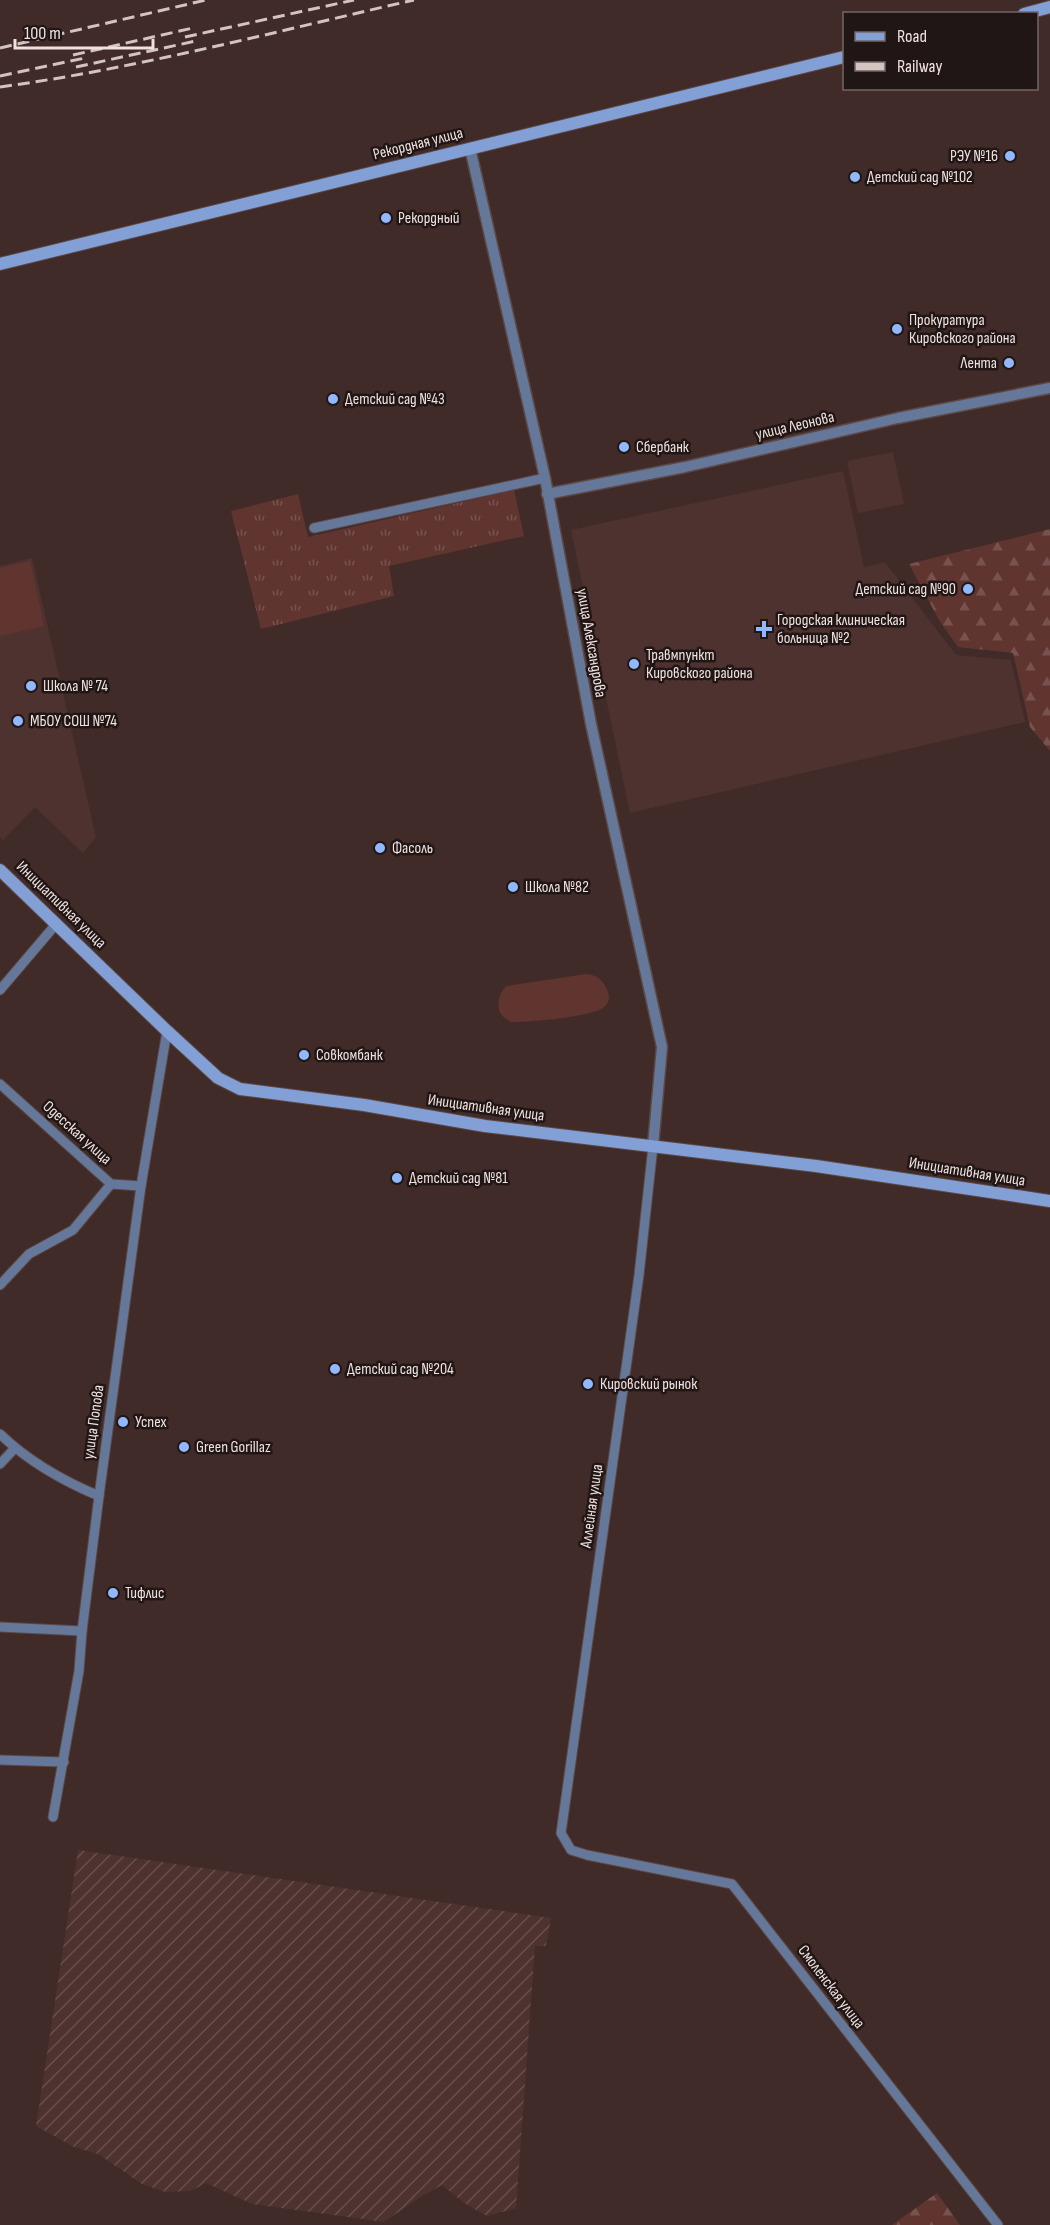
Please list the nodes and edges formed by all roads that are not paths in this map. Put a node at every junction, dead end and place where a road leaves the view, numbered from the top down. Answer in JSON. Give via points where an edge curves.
{"nodes":[{"id":1,"x":1050,"y":8,"type":"edge"},
{"id":2,"x":1033,"y":12,"type":"edge"},
{"id":3,"x":843,"y":57,"type":"edge"},
{"id":4,"x":470,"y":148,"type":"junction"},
{"id":5,"x":0,"y":264,"type":"edge"},
{"id":6,"x":1050,"y":388,"type":"edge"},
{"id":7,"x":544,"y":478,"type":"junction"},
{"id":8,"x":547,"y":494,"type":"junction"},
{"id":9,"x":314,"y":528,"type":"dead end"},
{"id":10,"x":0,"y":870,"type":"edge"},
{"id":11,"x":57,"y":923,"type":"junction"},
{"id":12,"x":0,"y":990,"type":"edge"},
{"id":13,"x":167,"y":1030,"type":"junction"},
{"id":14,"x":1,"y":1088,"type":"edge"},
{"id":15,"x":653,"y":1146,"type":"junction"},
{"id":16,"x":111,"y":1184,"type":"junction"},
{"id":17,"x":141,"y":1186,"type":"junction"},
{"id":18,"x":1050,"y":1202,"type":"edge"},
{"id":19,"x":0,"y":1285,"type":"edge"},
{"id":20,"x":0,"y":1434,"type":"edge"},
{"id":21,"x":15,"y":1448,"type":"junction"},
{"id":22,"x":0,"y":1464,"type":"edge"},
{"id":23,"x":99,"y":1496,"type":"junction"},
{"id":24,"x":0,"y":1627,"type":"edge"},
{"id":25,"x":82,"y":1631,"type":"junction"},
{"id":26,"x":0,"y":1760,"type":"edge"},
{"id":27,"x":64,"y":1762,"type":"junction"},
{"id":28,"x":53,"y":1817,"type":"dead end"},
{"id":29,"x":587,"y":1855,"type":"joint"},
{"id":30,"x":998,"y":2225,"type":"edge"}],
"edges":[{"from":1,"to":2,"type":"main road"},
{"from":3,"to":4,"type":"main road","name":"Рекордная улица"},
{"from":4,"to":5,"type":"main road","name":"Рекордная улица"},
{"from":4,"to":7,"type":"street","name":"улица Александрова"},
{"from":6,"to":8,"type":"street","name":"улица Леонова"},
{"from":7,"to":8,"type":"street","name":"улица Александрова"},
{"from":7,"to":9,"type":"street"},
{"from":8,"to":15,"type":"street","name":"улица Александрова","via":[[591,724],[662,1047]]},
{"from":10,"to":11,"type":"main road","name":"Инициативная улица"},
{"from":11,"to":12,"type":"street"},
{"from":11,"to":13,"type":"main road","name":"Инициативная улица"},
{"from":13,"to":15,"type":"main road","name":"Инициативная улица","via":[[218,1078],[240,1089],[485,1126]]},
{"from":13,"to":17,"type":"street","name":"улица Попова"},
{"from":14,"to":16,"type":"street","name":"Одесская улица"},
{"from":15,"to":18,"type":"main road","name":"Инициативная улица"},
{"from":15,"to":29,"type":"street","name":"Аллейная улица","via":[[635,1309],[561,1833],[571,1850]]},
{"from":16,"to":17,"type":"street","name":"Одесская улица"},
{"from":16,"to":19,"type":"street","via":[[73,1230],[29,1254]]},
{"from":17,"to":23,"type":"street","name":"улица Попова"},
{"from":20,"to":21,"type":"street"},
{"from":21,"to":22,"type":"street"},
{"from":21,"to":23,"type":"street","via":[[73,1485]]},
{"from":23,"to":25,"type":"street","name":"улица Попова"},
{"from":24,"to":25,"type":"street"},
{"from":25,"to":27,"type":"street","name":"улица Попова"},
{"from":26,"to":27,"type":"street"},
{"from":27,"to":28,"type":"street","name":"улица Попова"},
{"from":29,"to":30,"type":"street","name":"Смоленская улица","via":[[732,1884]]}]}
